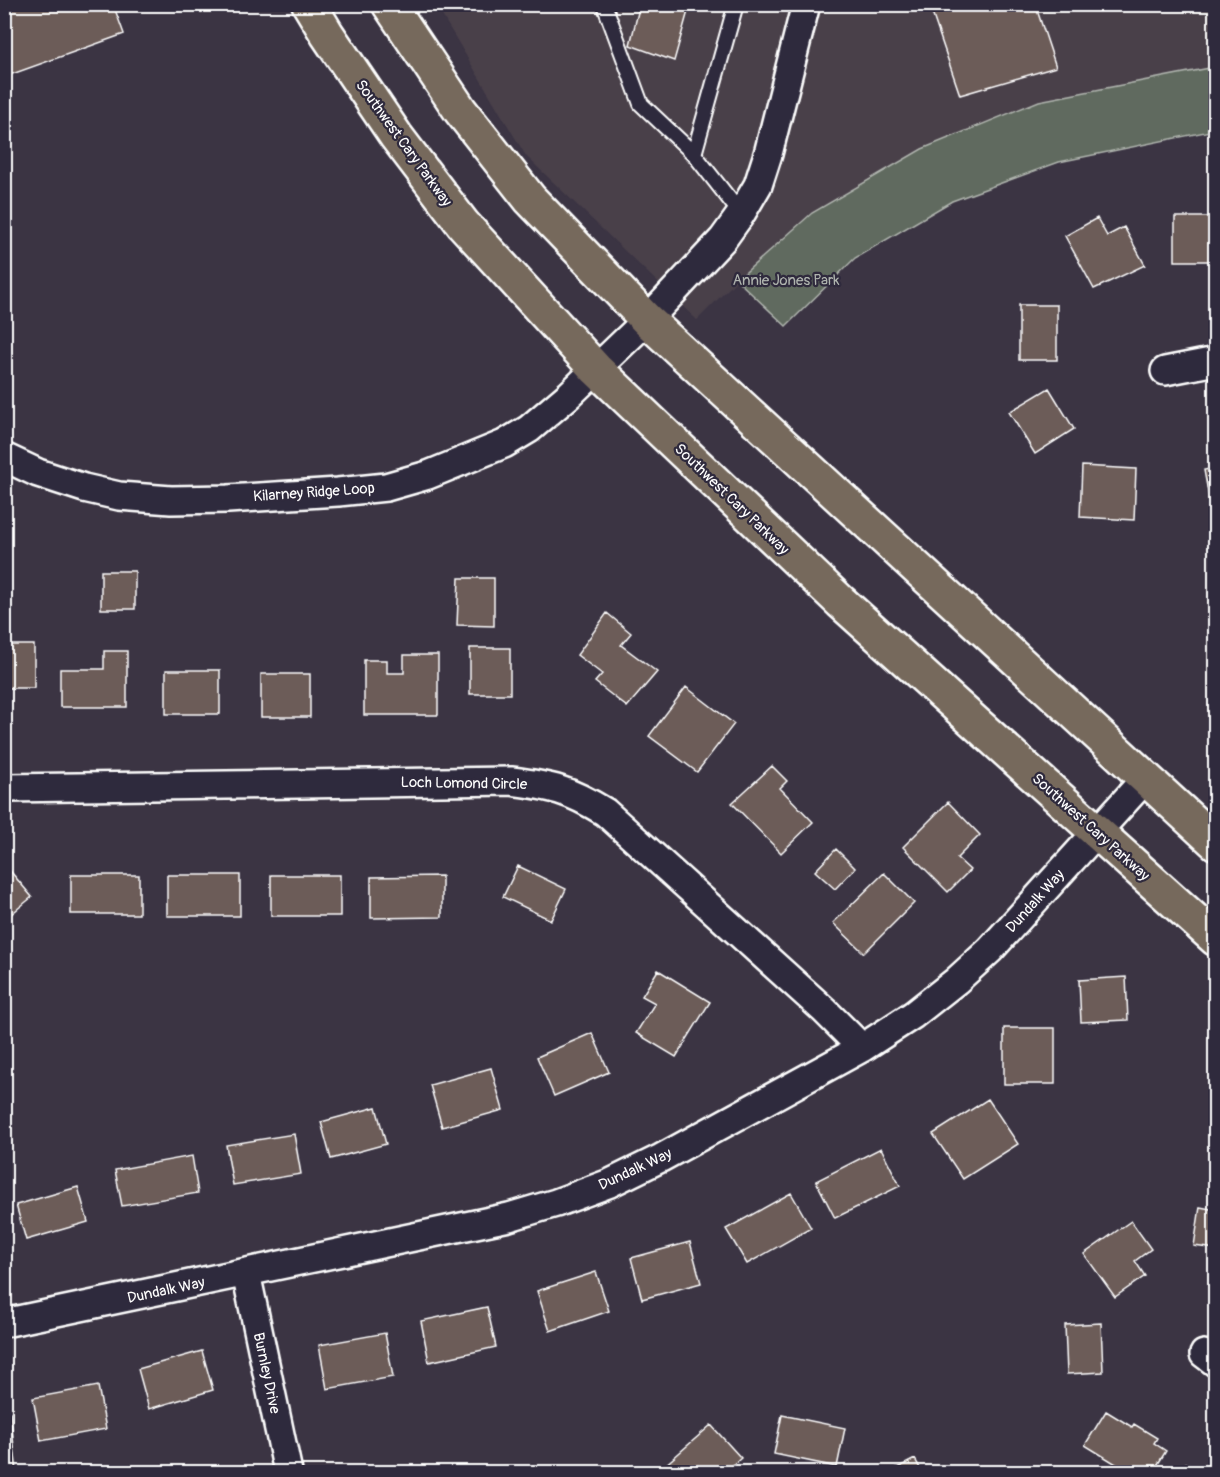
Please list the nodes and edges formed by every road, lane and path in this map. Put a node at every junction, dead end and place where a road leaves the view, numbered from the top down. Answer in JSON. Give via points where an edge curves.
{"nodes":[{"id":1,"x":309,"y":4,"type":"edge"},
{"id":2,"x":389,"y":4,"type":"edge"},
{"id":3,"x":604,"y":4,"type":"edge"},
{"id":4,"x":736,"y":4,"type":"edge"},
{"id":5,"x":806,"y":4,"type":"edge"},
{"id":6,"x":694,"y":154,"type":"junction"},
{"id":7,"x":741,"y":214,"type":"junction"},
{"id":8,"x":647,"y":321,"type":"junction"},
{"id":9,"x":1215,"y":361,"type":"edge"},
{"id":10,"x":596,"y":369,"type":"junction"},
{"id":11,"x":1165,"y":371,"type":"dead end"},
{"id":12,"x":4,"y":457,"type":"edge"},
{"id":13,"x":1146,"y":779,"type":"junction"},
{"id":14,"x":4,"y":788,"type":"edge"},
{"id":15,"x":1096,"y":831,"type":"junction"},
{"id":16,"x":1215,"y":843,"type":"edge"},
{"id":17,"x":1215,"y":939,"type":"edge"},
{"id":18,"x":862,"y":1048,"type":"junction"},
{"id":19,"x":246,"y":1273,"type":"junction"},
{"id":20,"x":4,"y":1323,"type":"edge"},
{"id":21,"x":288,"y":1473,"type":"edge"}],
"edges":[{"from":1,"to":10,"type":"main road","name":"Southwest Cary Parkway","via":[[396,136],[463,224]]},
{"from":2,"to":8,"type":"main road","via":[[460,110],[530,199]]},
{"from":3,"to":6,"type":"lane","via":[[641,104]]},
{"from":4,"to":6,"type":"lane"},
{"from":5,"to":7,"type":"street","name":"Kilarney Ridge Loop","via":[[768,154],[758,185]]},
{"from":6,"to":7,"type":"lane"},
{"from":7,"to":8,"type":"street","name":"Kilarney Ridge Loop"},
{"from":8,"to":10,"type":"street","name":"Kilarney Ridge Loop"},
{"from":8,"to":13,"type":"main road"},
{"from":9,"to":11,"type":"street"},
{"from":10,"to":12,"type":"street","name":"Kilarney Ridge Loop","via":[[529,429],[504,444],[428,475],[386,487],[228,499],[146,499],[84,488]]},
{"from":10,"to":15,"type":"main road","name":"Southwest Cary Parkway","via":[[841,602]]},
{"from":13,"to":15,"type":"street","name":"Dundalk Way"},
{"from":13,"to":16,"type":"main road"},
{"from":14,"to":18,"type":"street","name":"Loch Lomond Circle","via":[[511,781],[548,786],[578,796],[605,812]]},
{"from":15,"to":17,"type":"main road","name":"Southwest Cary Parkway"},
{"from":15,"to":18,"type":"street","name":"Dundalk Way","via":[[990,950],[913,1015]]},
{"from":18,"to":19,"type":"street","name":"Dundalk Way","via":[[661,1158],[556,1203]]},
{"from":19,"to":20,"type":"street","name":"Dundalk Way"},
{"from":19,"to":21,"type":"street","name":"Burnley Drive"}]}
